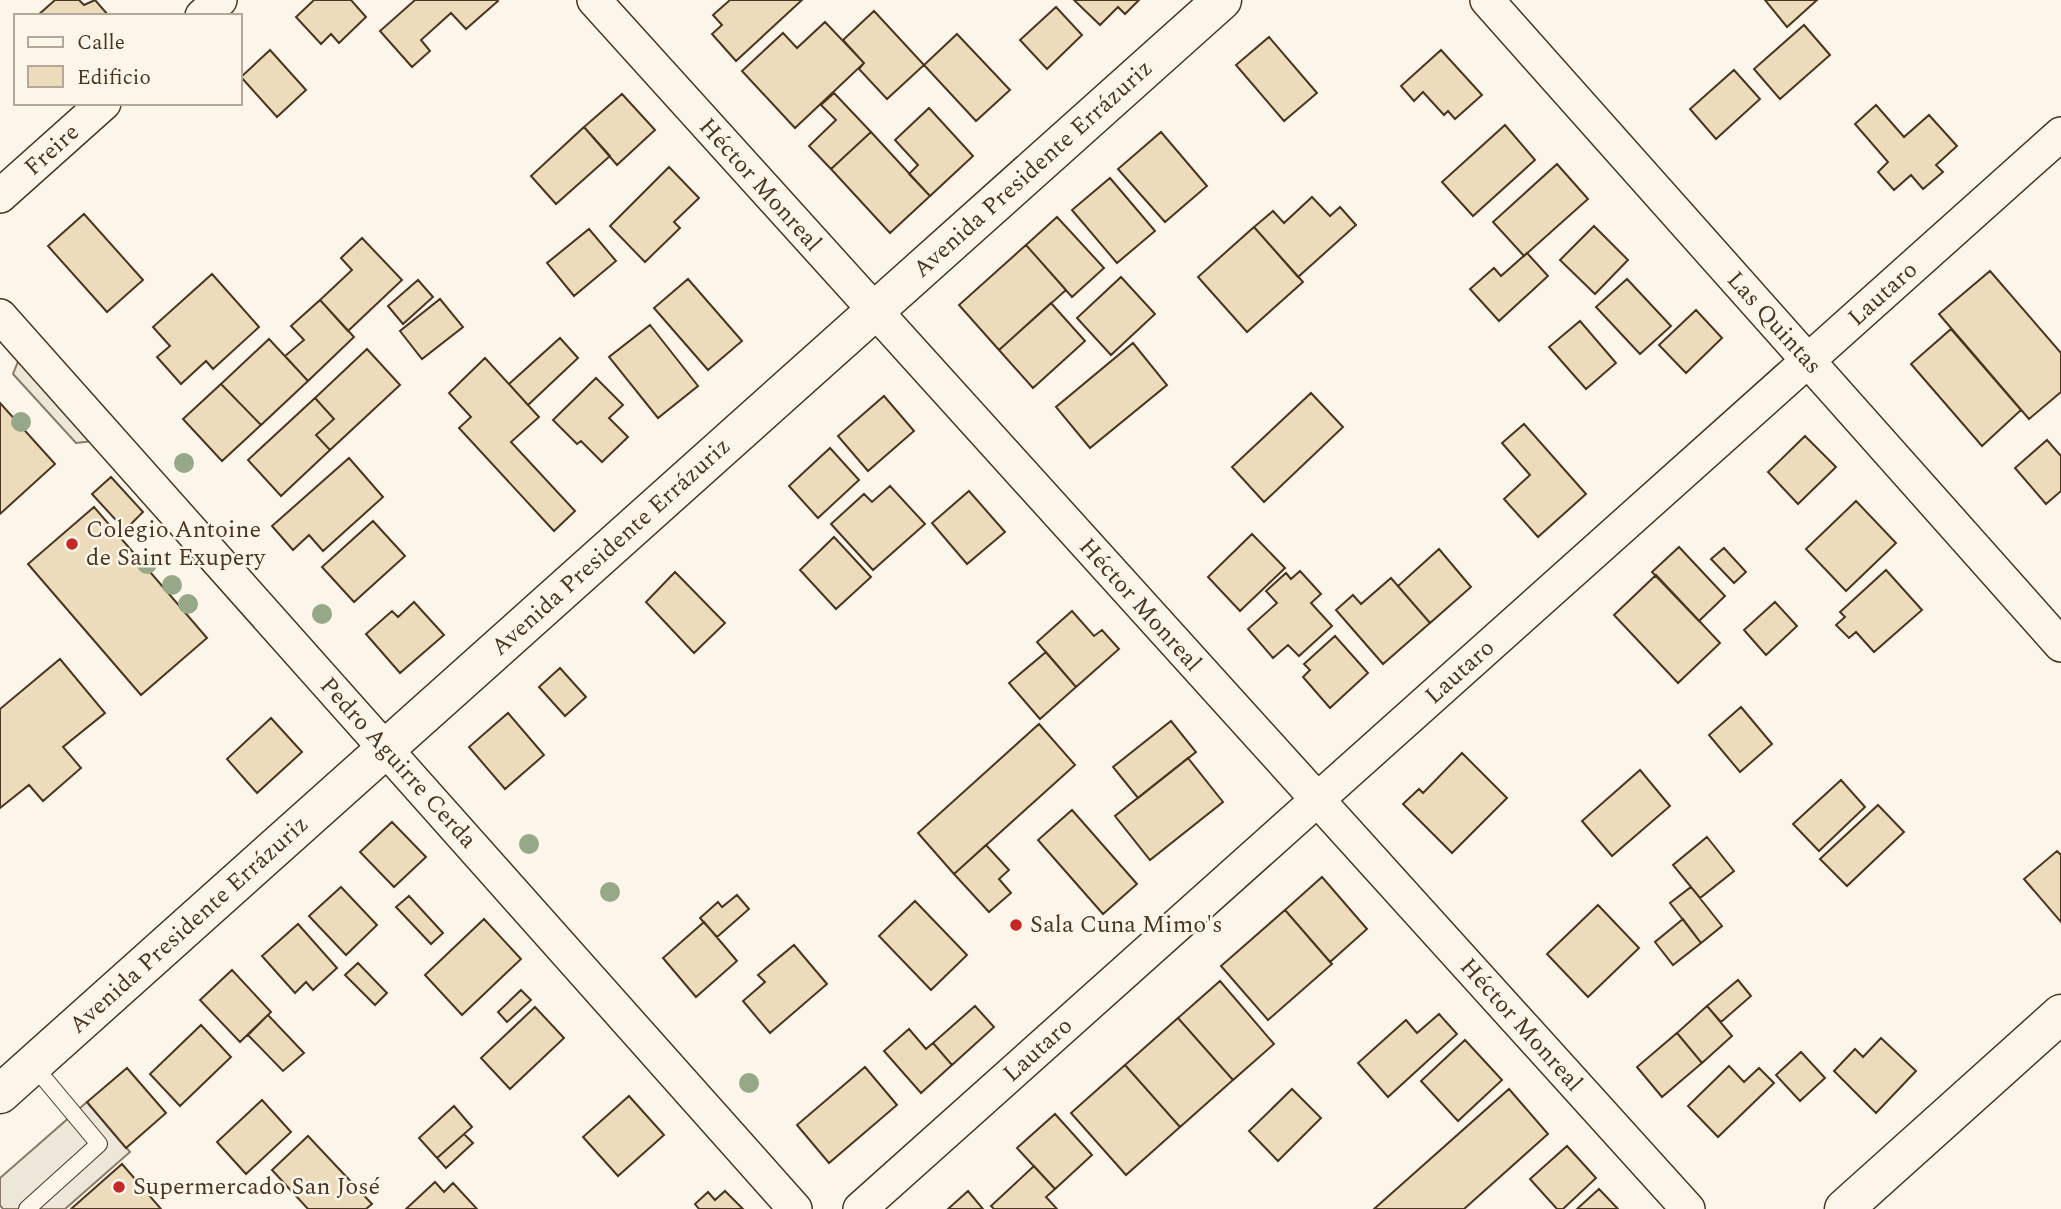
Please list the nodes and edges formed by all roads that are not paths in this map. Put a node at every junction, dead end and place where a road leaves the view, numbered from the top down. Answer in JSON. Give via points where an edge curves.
{"nodes":[{"id":1,"x":220,"y":0,"type":"edge"},
{"id":2,"x":594,"y":0,"type":"edge"},
{"id":3,"x":1222,"y":0,"type":"edge"},
{"id":4,"x":1486,"y":0,"type":"edge"},
{"id":5,"x":204,"y":14,"type":"edge"},
{"id":6,"x":102,"y":105,"type":"edge"},
{"id":7,"x":2061,"y":134,"type":"edge"},
{"id":8,"x":0,"y":196,"type":"edge"},
{"id":9,"x":873,"y":312,"type":"junction"},
{"id":10,"x":0,"y":316,"type":"edge"},
{"id":11,"x":1808,"y":361,"type":"junction"},
{"id":12,"x":2061,"y":645,"type":"edge"},
{"id":13,"x":385,"y":749,"type":"junction"},
{"id":14,"x":1317,"y":800,"type":"junction"},
{"id":15,"x":2061,"y":1014,"type":"edge"},
{"id":16,"x":33,"y":1065,"type":"junction"},
{"id":17,"x":0,"y":1094,"type":"edge"},
{"id":18,"x":27,"y":1209,"type":"edge"},
{"id":19,"x":795,"y":1209,"type":"edge"},
{"id":20,"x":860,"y":1209,"type":"edge"},
{"id":21,"x":1688,"y":1209,"type":"edge"},
{"id":22,"x":1843,"y":1209,"type":"edge"}],
"edges":[{"from":1,"to":5,"type":"street"},
{"from":2,"to":9,"type":"street","name":"Héctor Monreal"},
{"from":3,"to":9,"type":"street","name":"Avenida Presidente Errázuriz"},
{"from":4,"to":11,"type":"street","name":"Las Quintas"},
{"from":6,"to":8,"type":"street","name":"Freire"},
{"from":7,"to":11,"type":"street","name":"Lautaro"},
{"from":9,"to":13,"type":"street","name":"Avenida Presidente Errázuriz"},
{"from":9,"to":14,"type":"street","name":"Héctor Monreal"},
{"from":10,"to":13,"type":"street","name":"Pedro Aguirre Cerda"},
{"from":11,"to":12,"type":"street","name":"Las Quintas"},
{"from":11,"to":14,"type":"street","name":"Lautaro"},
{"from":13,"to":16,"type":"street","name":"Avenida Presidente Errázuriz"},
{"from":13,"to":19,"type":"street","name":"Pedro Aguirre Cerda"},
{"from":14,"to":20,"type":"street","name":"Lautaro"},
{"from":14,"to":21,"type":"street","name":"Héctor Monreal"},
{"from":15,"to":22,"type":"street"},
{"from":16,"to":17,"type":"street","name":"Avenida Presidente Errázuriz"},
{"from":16,"to":18,"type":"lane","via":[[99,1144]]}]}
